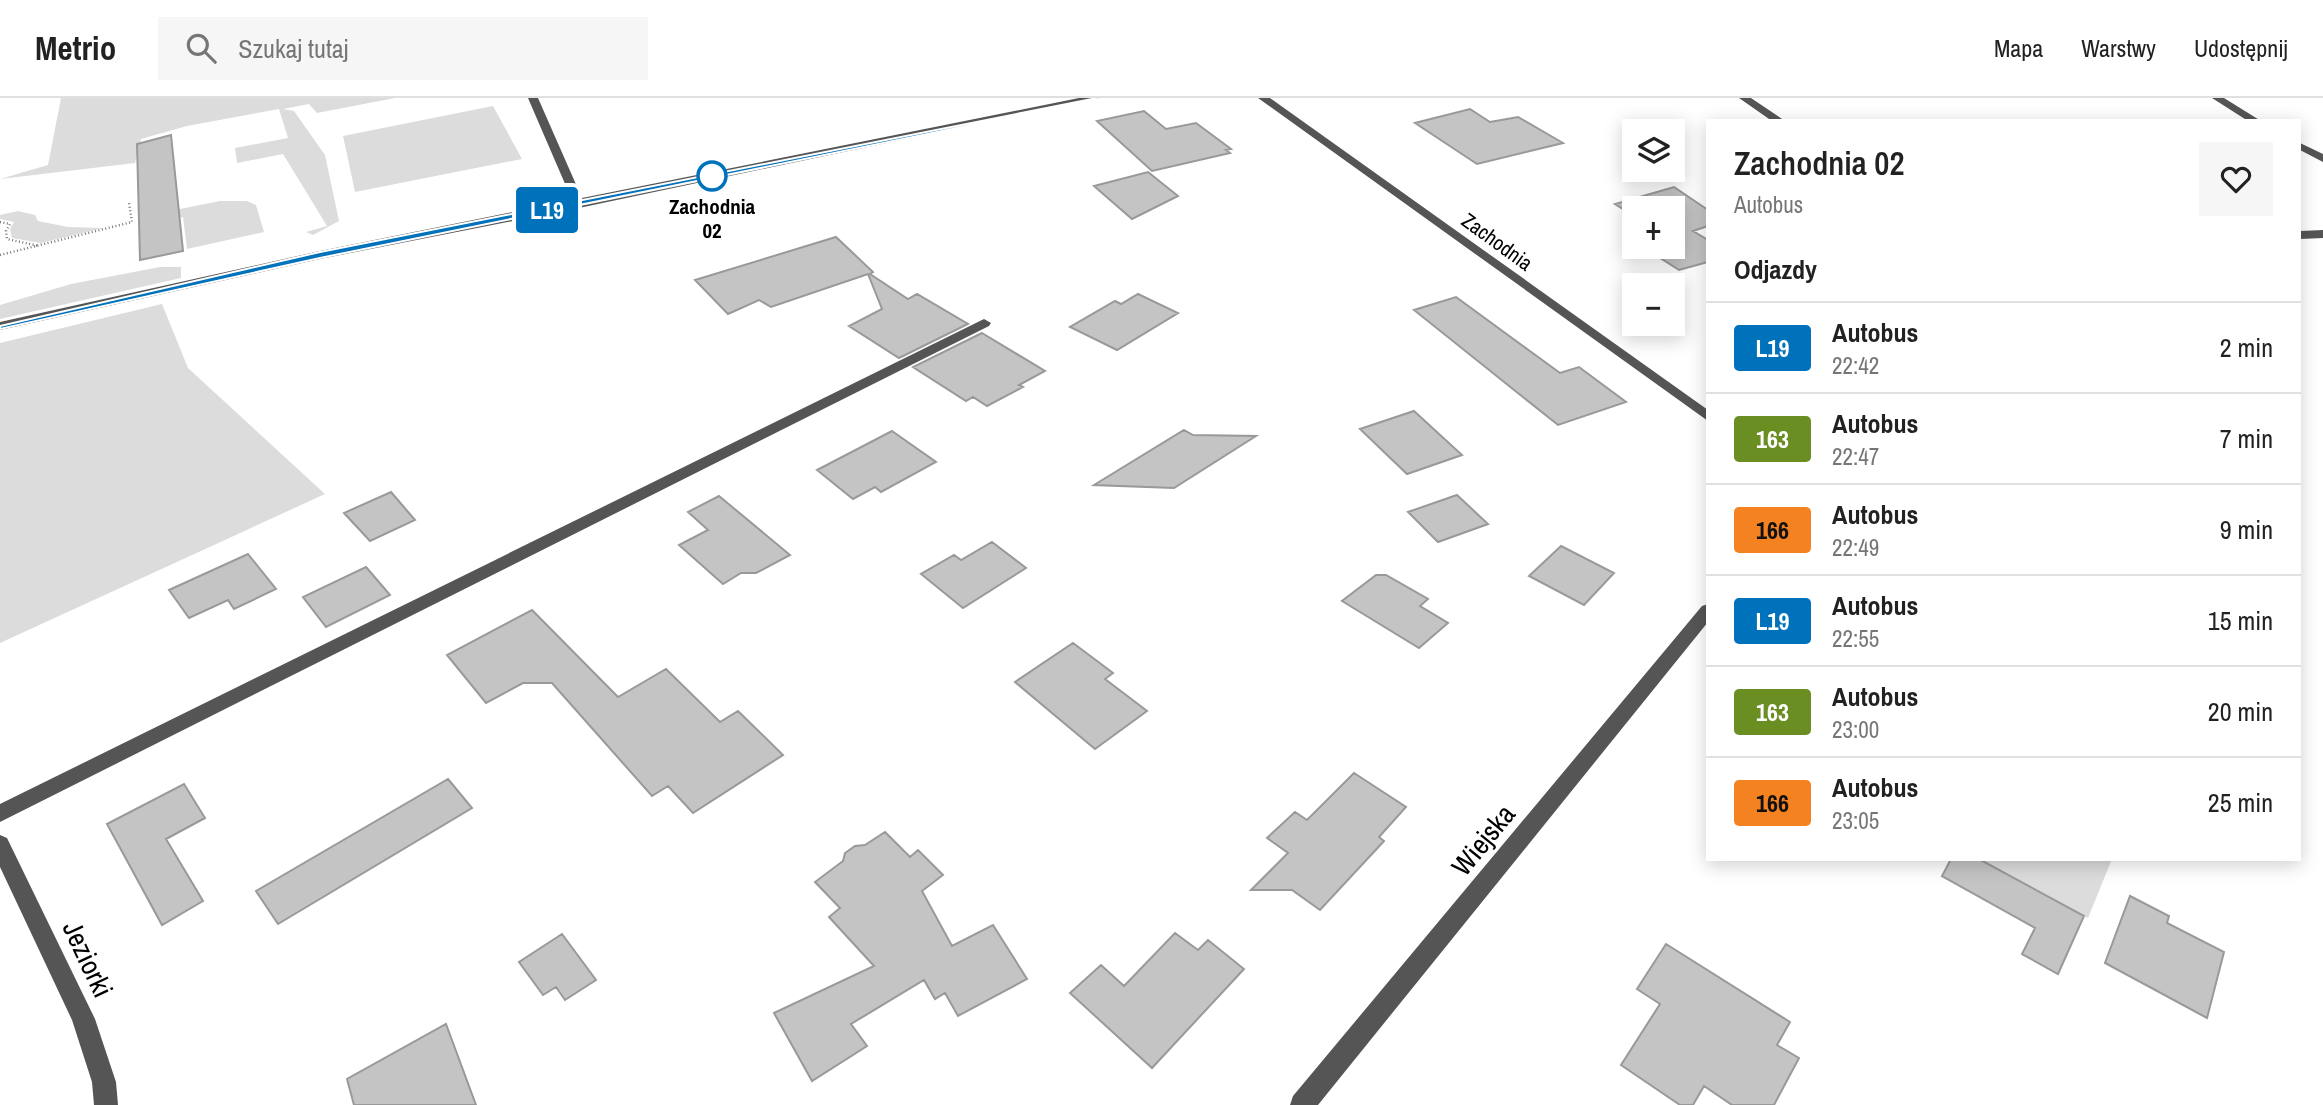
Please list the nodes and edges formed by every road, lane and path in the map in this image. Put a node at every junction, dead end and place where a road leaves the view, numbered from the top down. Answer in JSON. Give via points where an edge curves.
{"nodes":[{"id":1,"x":533,"y":98,"type":"edge"},
{"id":2,"x":1094,"y":98,"type":"edge"},
{"id":3,"x":1263,"y":98,"type":"edge"},
{"id":4,"x":1744,"y":98,"type":"edge"},
{"id":5,"x":2217,"y":98,"type":"edge"},
{"id":6,"x":1777,"y":119,"type":"edge"},
{"id":7,"x":2253,"y":119,"type":"edge"},
{"id":8,"x":2301,"y":147,"type":"edge"},
{"id":9,"x":2323,"y":159,"type":"edge"},
{"id":10,"x":129,"y":203,"type":"dead end"},
{"id":11,"x":579,"y":204,"type":"junction"},
{"id":12,"x":0,"y":222,"type":"edge"},
{"id":13,"x":2323,"y":234,"type":"edge"},
{"id":14,"x":2301,"y":235,"type":"edge"},
{"id":15,"x":7,"y":239,"type":"junction"},
{"id":16,"x":0,"y":242,"type":"edge"},
{"id":17,"x":40,"y":246,"type":"junction"},
{"id":18,"x":0,"y":255,"type":"edge"},
{"id":19,"x":984,"y":323,"type":"dead end"},
{"id":20,"x":0,"y":326,"type":"edge"},
{"id":21,"x":1706,"y":416,"type":"edge"},
{"id":22,"x":1706,"y":612,"type":"edge"},
{"id":23,"x":0,"y":814,"type":"edge"},
{"id":24,"x":0,"y":845,"type":"edge"},
{"id":25,"x":106,"y":1105,"type":"edge"},
{"id":26,"x":1302,"y":1105,"type":"edge"}],
"edges":[{"from":1,"to":11,"type":"street"},
{"from":2,"to":11,"type":"street"},
{"from":3,"to":21,"type":"street","name":"Zachodnia"},
{"from":4,"to":6,"type":"street"},
{"from":5,"to":7,"type":"street"},
{"from":8,"to":9,"type":"street"},
{"from":10,"to":17,"type":"path","via":[[132,222]]},
{"from":11,"to":20,"type":"street"},
{"from":12,"to":15,"type":"path","via":[[10,224]]},
{"from":13,"to":14,"type":"street"},
{"from":15,"to":16,"type":"path"},
{"from":15,"to":17,"type":"path"},
{"from":17,"to":18,"type":"path"},
{"from":19,"to":23,"type":"street"},
{"from":22,"to":26,"type":"street","name":"Wiejska"},
{"from":24,"to":25,"type":"street","name":"Jeziorki","via":[[83,1019],[104,1082]]}]}
